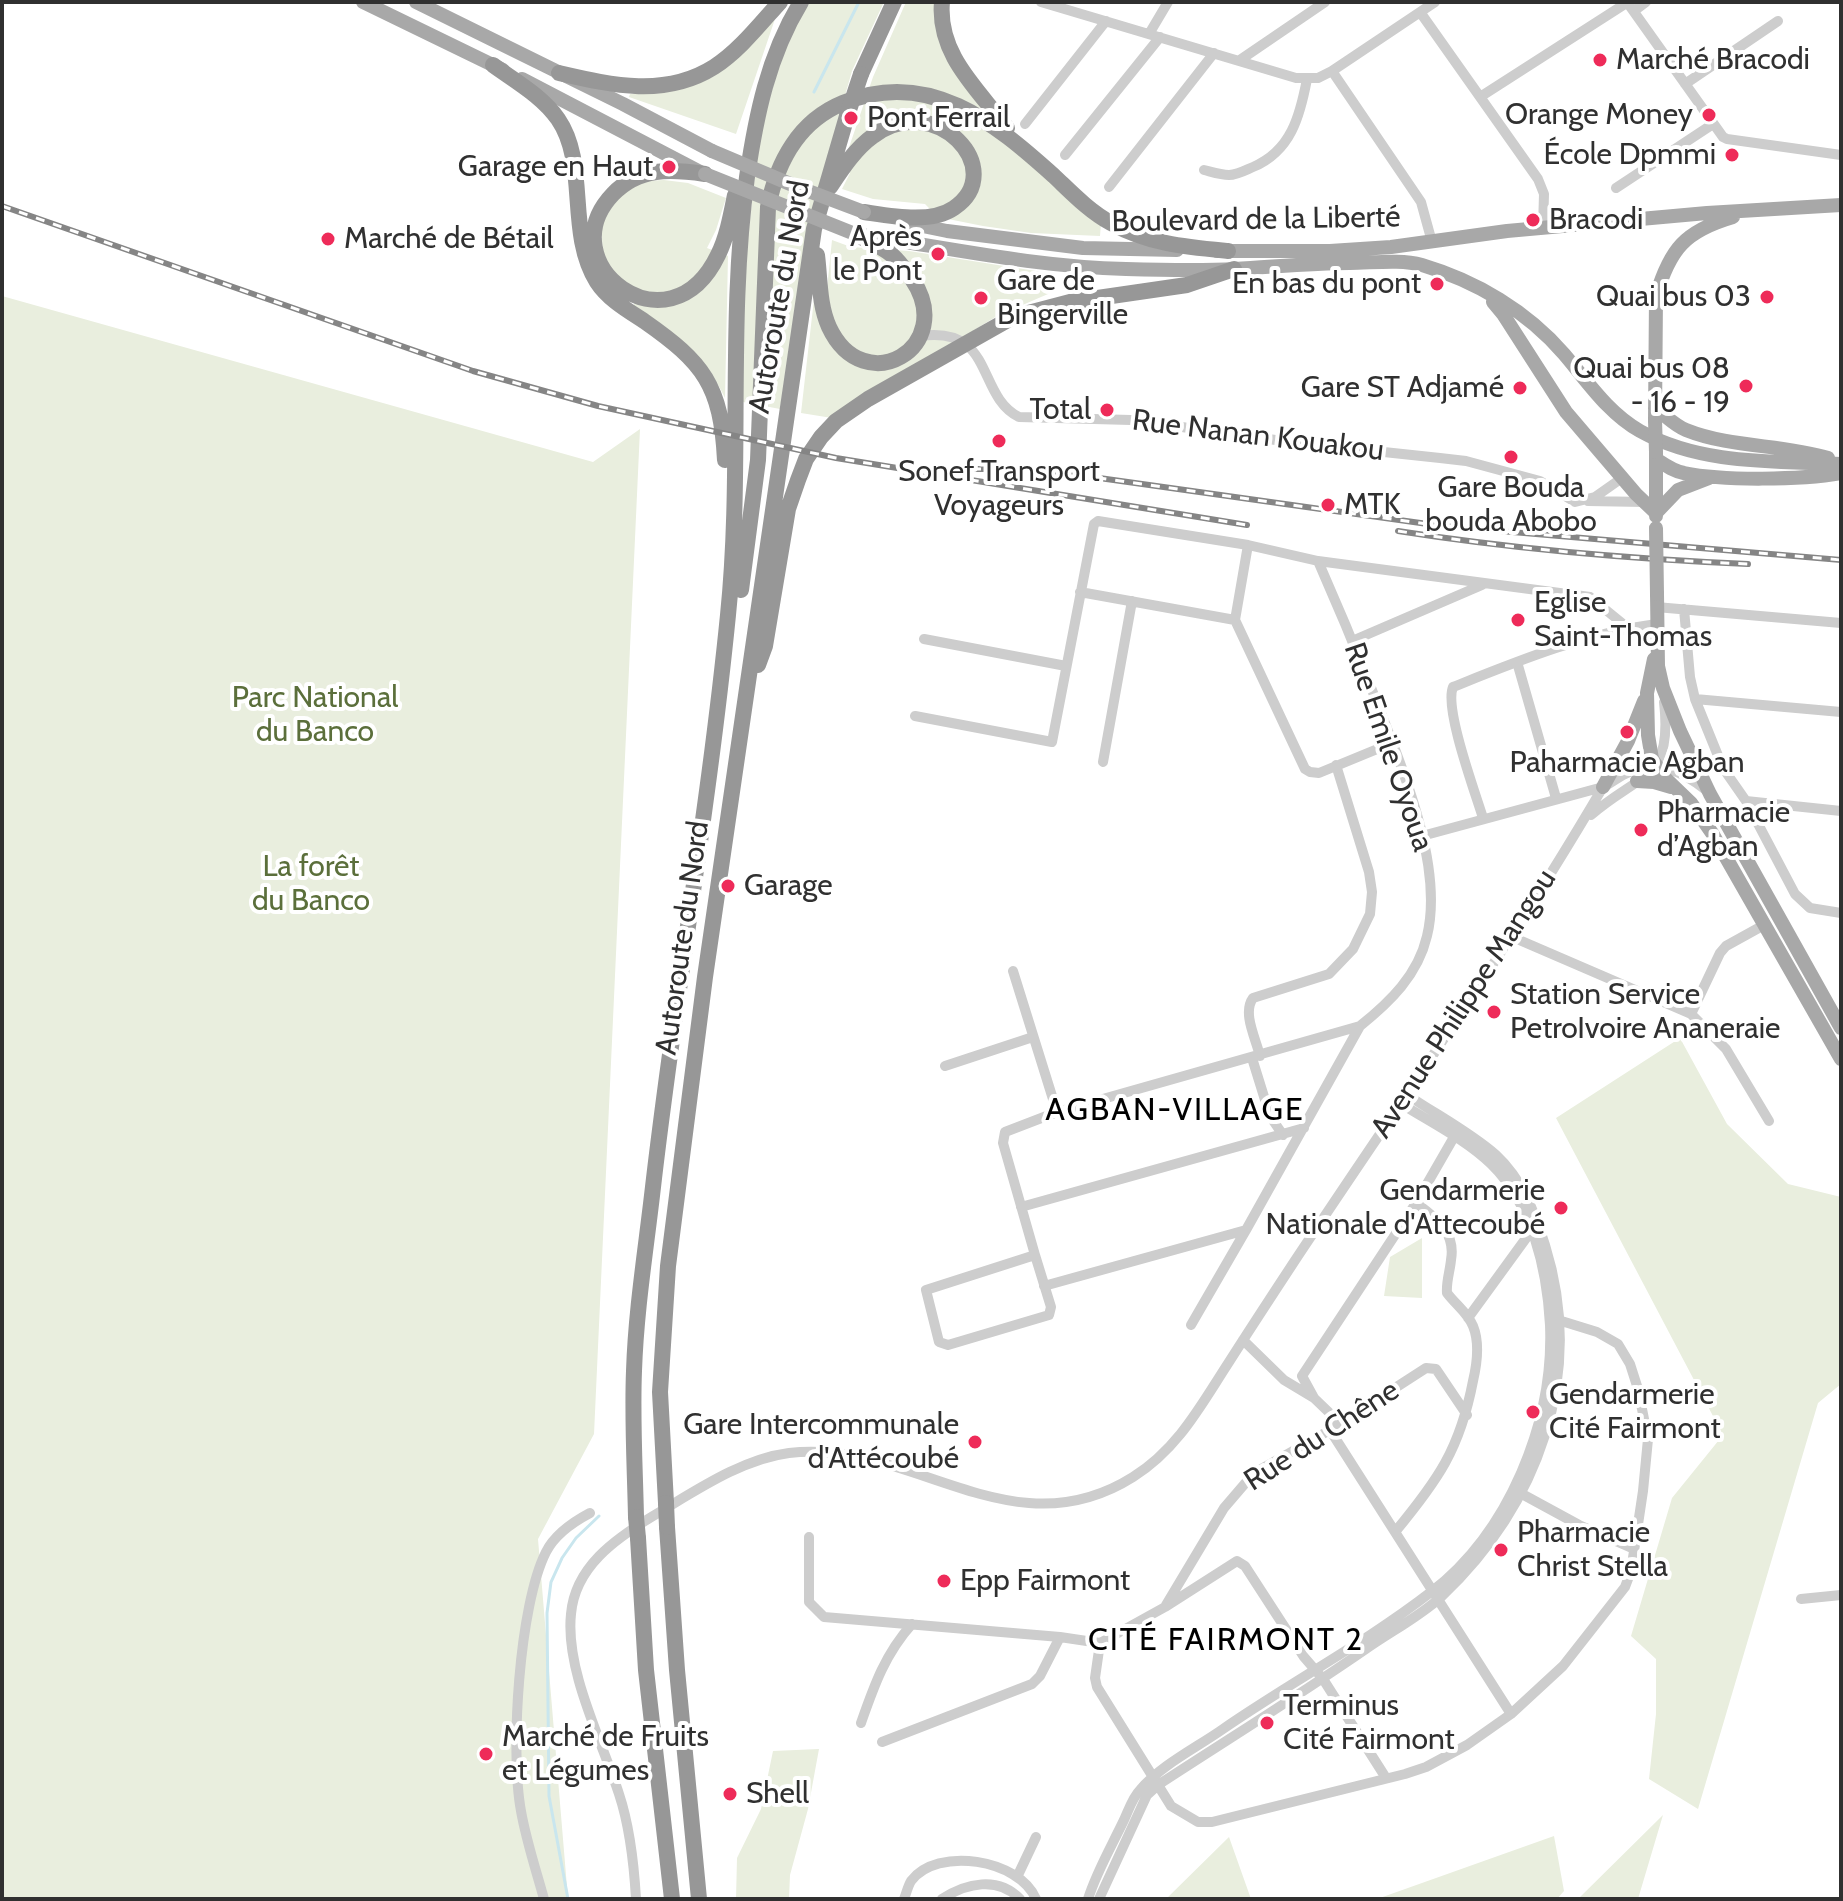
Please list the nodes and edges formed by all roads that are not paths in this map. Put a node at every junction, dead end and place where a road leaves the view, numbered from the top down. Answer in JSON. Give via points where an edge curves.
{"nodes":[{"id":1,"x":363,"y":2,"type":"edge"},
{"id":2,"x":416,"y":2,"type":"edge"},
{"id":3,"x":780,"y":2,"type":"edge"},
{"id":4,"x":801,"y":2,"type":"edge"},
{"id":5,"x":894,"y":2,"type":"edge"},
{"id":6,"x":942,"y":2,"type":"edge"},
{"id":7,"x":1041,"y":2,"type":"edge"},
{"id":8,"x":1168,"y":2,"type":"edge"},
{"id":9,"x":1325,"y":2,"type":"edge"},
{"id":10,"x":1435,"y":2,"type":"edge"},
{"id":11,"x":1646,"y":2,"type":"edge"},
{"id":12,"x":1630,"y":5,"type":"edge"},
{"id":13,"x":1420,"y":12,"type":"junction"},
{"id":14,"x":1106,"y":21,"type":"junction"},
{"id":15,"x":1778,"y":21,"type":"dead end"},
{"id":16,"x":1155,"y":36,"type":"junction"},
{"id":17,"x":1214,"y":53,"type":"junction"},
{"id":18,"x":1240,"y":60,"type":"junction"},
{"id":19,"x":493,"y":65,"type":"junction"},
{"id":20,"x":1332,"y":71,"type":"junction"},
{"id":21,"x":559,"y":73,"type":"junction"},
{"id":22,"x":1307,"y":79,"type":"junction"},
{"id":23,"x":1685,"y":84,"type":"junction"},
{"id":24,"x":1480,"y":97,"type":"junction"},
{"id":25,"x":756,"y":117,"type":"junction"},
{"id":26,"x":1025,"y":124,"type":"dead end"},
{"id":27,"x":1713,"y":124,"type":"junction"},
{"id":28,"x":1020,"y":146,"type":"junction"},
{"id":29,"x":1065,"y":155,"type":"dead end"},
{"id":30,"x":1841,"y":155,"type":"edge"},
{"id":31,"x":1204,"y":170,"type":"dead end"},
{"id":32,"x":705,"y":174,"type":"junction"},
{"id":33,"x":1109,"y":187,"type":"dead end"},
{"id":34,"x":1616,"y":188,"type":"dead end"},
{"id":35,"x":822,"y":198,"type":"junction"},
{"id":36,"x":1841,"y":205,"type":"edge"},
{"id":37,"x":1764,"y":208,"type":"junction"},
{"id":38,"x":864,"y":212,"type":"junction"},
{"id":39,"x":1543,"y":228,"type":"junction"},
{"id":40,"x":814,"y":229,"type":"junction"},
{"id":41,"x":855,"y":234,"type":"junction"},
{"id":42,"x":1432,"y":242,"type":"junction"},
{"id":43,"x":1228,"y":251,"type":"junction"},
{"id":44,"x":1234,"y":269,"type":"junction"},
{"id":45,"x":1479,"y":287,"type":"junction"},
{"id":46,"x":920,"y":336,"type":"junction"},
{"id":47,"x":967,"y":344,"type":"junction"},
{"id":48,"x":1655,"y":404,"type":"junction"},
{"id":49,"x":1656,"y":456,"type":"junction"},
{"id":50,"x":1841,"y":463,"type":"edge"},
{"id":51,"x":1841,"y":473,"type":"edge"},
{"id":52,"x":1713,"y":476,"type":"junction"},
{"id":53,"x":1622,"y":478,"type":"junction"},
{"id":54,"x":735,"y":497,"type":"junction"},
{"id":55,"x":1586,"y":501,"type":"junction"},
{"id":56,"x":1644,"y":502,"type":"junction"},
{"id":57,"x":1656,"y":521,"type":"junction"},
{"id":58,"x":1248,"y":545,"type":"junction"},
{"id":59,"x":1318,"y":561,"type":"junction"},
{"id":60,"x":1484,"y":584,"type":"junction"},
{"id":61,"x":1080,"y":592,"type":"junction"},
{"id":62,"x":1657,"y":600,"type":"junction"},
{"id":63,"x":1132,"y":601,"type":"junction"},
{"id":64,"x":1684,"y":609,"type":"junction"},
{"id":65,"x":1235,"y":620,"type":"junction"},
{"id":66,"x":1841,"y":623,"type":"edge"},
{"id":67,"x":1657,"y":624,"type":"junction"},
{"id":68,"x":1628,"y":628,"type":"junction"},
{"id":69,"x":924,"y":639,"type":"dead end"},
{"id":70,"x":1352,"y":641,"type":"junction"},
{"id":71,"x":1657,"y":643,"type":"junction"},
{"id":72,"x":1517,"y":662,"type":"junction"},
{"id":73,"x":1066,"y":666,"type":"junction"},
{"id":74,"x":1663,"y":688,"type":"junction"},
{"id":75,"x":1647,"y":693,"type":"junction"},
{"id":76,"x":1695,"y":699,"type":"junction"},
{"id":77,"x":745,"y":701,"type":"junction"},
{"id":78,"x":1841,"y":712,"type":"edge"},
{"id":79,"x":915,"y":716,"type":"dead end"},
{"id":80,"x":1392,"y":743,"type":"junction"},
{"id":81,"x":712,"y":753,"type":"junction"},
{"id":82,"x":1103,"y":762,"type":"dead end"},
{"id":83,"x":1336,"y":765,"type":"junction"},
{"id":84,"x":1655,"y":766,"type":"junction"},
{"id":85,"x":1637,"y":781,"type":"junction"},
{"id":86,"x":1603,"y":787,"type":"junction"},
{"id":87,"x":1682,"y":794,"type":"junction"},
{"id":88,"x":1710,"y":794,"type":"junction"},
{"id":89,"x":1556,"y":798,"type":"junction"},
{"id":90,"x":1746,"y":801,"type":"junction"},
{"id":91,"x":1841,"y":811,"type":"edge"},
{"id":92,"x":1483,"y":818,"type":"junction"},
{"id":93,"x":1583,"y":821,"type":"junction"},
{"id":94,"x":1422,"y":836,"type":"junction"},
{"id":95,"x":1841,"y":913,"type":"edge"},
{"id":96,"x":1764,"y":925,"type":"junction"},
{"id":97,"x":1510,"y":936,"type":"junction"},
{"id":98,"x":1013,"y":971,"type":"dead end"},
{"id":99,"x":1691,"y":1014,"type":"junction"},
{"id":100,"x":1360,"y":1026,"type":"junction"},
{"id":101,"x":1841,"y":1028,"type":"edge"},
{"id":102,"x":1033,"y":1037,"type":"junction"},
{"id":103,"x":1256,"y":1057,"type":"junction"},
{"id":104,"x":1841,"y":1059,"type":"edge"},
{"id":105,"x":945,"y":1066,"type":"dead end"},
{"id":106,"x":1403,"y":1099,"type":"junction"},
{"id":107,"x":1057,"y":1112,"type":"junction"},
{"id":108,"x":1769,"y":1121,"type":"dead end"},
{"id":109,"x":1304,"y":1128,"type":"junction"},
{"id":110,"x":1283,"y":1135,"type":"junction"},
{"id":111,"x":1454,"y":1137,"type":"junction"},
{"id":112,"x":1416,"y":1203,"type":"junction"},
{"id":113,"x":1021,"y":1207,"type":"junction"},
{"id":114,"x":1246,"y":1230,"type":"junction"},
{"id":115,"x":1532,"y":1230,"type":"junction"},
{"id":116,"x":1035,"y":1255,"type":"junction"},
{"id":117,"x":1044,"y":1286,"type":"junction"},
{"id":118,"x":1468,"y":1318,"type":"junction"},
{"id":119,"x":1555,"y":1319,"type":"junction"},
{"id":120,"x":1191,"y":1325,"type":"dead end"},
{"id":121,"x":1243,"y":1340,"type":"junction"},
{"id":122,"x":1314,"y":1398,"type":"junction"},
{"id":123,"x":1467,"y":1415,"type":"junction"},
{"id":124,"x":1340,"y":1423,"type":"junction"},
{"id":125,"x":1330,"y":1430,"type":"junction"},
{"id":126,"x":1522,"y":1494,"type":"junction"},
{"id":127,"x":590,"y":1513,"type":"dead end"},
{"id":128,"x":1395,"y":1532,"type":"junction"},
{"id":129,"x":809,"y":1537,"type":"dead end"},
{"id":130,"x":1634,"y":1549,"type":"junction"},
{"id":131,"x":1841,"y":1595,"type":"edge"},
{"id":132,"x":1435,"y":1596,"type":"junction"},
{"id":133,"x":1801,"y":1599,"type":"dead end"},
{"id":134,"x":1165,"y":1607,"type":"junction"},
{"id":135,"x":912,"y":1624,"type":"junction"},
{"id":136,"x":1060,"y":1637,"type":"junction"},
{"id":137,"x":1100,"y":1643,"type":"junction"},
{"id":138,"x":1315,"y":1669,"type":"junction"},
{"id":139,"x":1323,"y":1679,"type":"junction"},
{"id":140,"x":1245,"y":1713,"type":"junction"},
{"id":141,"x":1511,"y":1714,"type":"junction"},
{"id":142,"x":861,"y":1723,"type":"dead end"},
{"id":143,"x":1251,"y":1724,"type":"junction"},
{"id":144,"x":882,"y":1742,"type":"dead end"},
{"id":145,"x":1386,"y":1778,"type":"junction"},
{"id":146,"x":1156,"y":1781,"type":"junction"},
{"id":147,"x":1036,"y":1837,"type":"dead end"},
{"id":148,"x":1018,"y":1875,"type":"junction"},
{"id":149,"x":544,"y":1899,"type":"edge"},
{"id":150,"x":636,"y":1899,"type":"edge"},
{"id":151,"x":672,"y":1899,"type":"edge"},
{"id":152,"x":699,"y":1899,"type":"edge"},
{"id":153,"x":904,"y":1899,"type":"edge"},
{"id":154,"x":942,"y":1899,"type":"edge"},
{"id":155,"x":1020,"y":1899,"type":"edge"},
{"id":156,"x":1036,"y":1899,"type":"edge"},
{"id":157,"x":1088,"y":1899,"type":"edge"},
{"id":158,"x":1099,"y":1899,"type":"edge"}],
"edges":[{"from":1,"to":19,"type":"main road"},
{"from":2,"to":21,"type":"main road","name":"Boulevard de la Liberté"},
{"from":3,"to":21,"type":"highway","via":[[742,43],[696,76],[633,87]]},
{"from":4,"to":25,"type":"highway","name":"Autoroute du Nord","via":[[776,54]]},
{"from":5,"to":35,"type":"highway","name":"Autoroute du Nord","bridge":true,"via":[[861,74]]},
{"from":6,"to":28,"type":"highway","via":[[943,31],[961,70]]},
{"from":7,"to":14,"type":"street"},
{"from":8,"to":16,"type":"street"},
{"from":9,"to":18,"type":"street"},
{"from":10,"to":13,"type":"street"},
{"from":11,"to":12,"type":"street"},
{"from":12,"to":23,"type":"street"},
{"from":12,"to":24,"type":"street"},
{"from":13,"to":20,"type":"street"},
{"from":13,"to":24,"type":"street"},
{"from":14,"to":16,"type":"street"},
{"from":14,"to":26,"type":"street"},
{"from":15,"to":23,"type":"street"},
{"from":16,"to":17,"type":"street"},
{"from":16,"to":29,"type":"street"},
{"from":17,"to":18,"type":"street"},
{"from":17,"to":33,"type":"street"},
{"from":18,"to":22,"type":"street"},
{"from":19,"to":32,"type":"main road"},
{"from":19,"to":54,"type":"highway","via":[[550,109],[566,134],[582,247],[600,286],[684,351],[710,382],[720,414],[726,477]]},
{"from":20,"to":22,"type":"street"},
{"from":20,"to":42,"type":"street","via":[[1421,202]]},
{"from":21,"to":38,"type":"main road","name":"Boulevard de la Liberté","bridge":true,"via":[[712,151]]},
{"from":22,"to":31,"type":"street","via":[[1300,114],[1285,144],[1242,172]]},
{"from":23,"to":27,"type":"street"},
{"from":24,"to":39,"type":"street","via":[[1538,179],[1544,194]]},
{"from":25,"to":32,"type":"highway","via":[[744,145],[719,254],[707,273],[682,295],[665,301],[616,287],[604,271],[594,240],[609,199],[631,179],[661,170]]},
{"from":25,"to":54,"type":"highway","name":"Autoroute du Nord","via":[[736,296]]},
{"from":27,"to":30,"type":"street","via":[[1727,139]]},
{"from":27,"to":34,"type":"street"},
{"from":28,"to":43,"type":"highway","via":[[1109,222],[1165,245]]},
{"from":28,"to":81,"type":"highway","via":[[966,109],[924,94],[885,91],[816,116],[776,175],[768,207],[758,460]]},
{"from":32,"to":41,"type":"main road","bridge":true},
{"from":35,"to":38,"type":"highway","via":[[860,148],[895,124],[934,125],[966,149],[971,187],[953,209],[923,217]]},
{"from":35,"to":40,"type":"highway","name":"Autoroute du Nord"},
{"from":36,"to":37,"type":"main road","name":"Boulevard de la Liberté"},
{"from":37,"to":39,"type":"main road","name":"Boulevard de la Liberté"},
{"from":37,"to":48,"type":"main road","via":[[1704,225],[1670,259],[1658,288]]},
{"from":38,"to":43,"type":"main road","name":"Boulevard de la Liberté","via":[[947,231],[1083,248]]},
{"from":39,"to":42,"type":"main road","name":"Boulevard de la Liberté"},
{"from":40,"to":46,"type":"highway","via":[[823,312],[846,352],[868,363],[889,362],[911,351]]},
{"from":40,"to":77,"type":"highway","name":"Autoroute du Nord"},
{"from":41,"to":44,"type":"main road","via":[[1073,266]]},
{"from":41,"to":46,"type":"highway","via":[[894,256],[916,285],[924,302]]},
{"from":42,"to":43,"type":"main road","name":"Boulevard de la Liberté","via":[[1330,251]]},
{"from":44,"to":45,"type":"main road","via":[[1418,264]]},
{"from":44,"to":47,"type":"highway","via":[[1187,285],[1035,310]]},
{"from":45,"to":50,"type":"main road","via":[[1535,325],[1602,400],[1640,431],[1726,458]]},
{"from":45,"to":53,"type":"main road","via":[[1503,314],[1566,412]]},
{"from":46,"to":47,"type":"street","via":[[935,334]]},
{"from":47,"to":55,"type":"street","name":"Rue Nanan Kouakou","via":[[1003,404],[1019,417],[1131,420],[1453,459],[1540,481],[1575,502]]},
{"from":47,"to":77,"type":"highway","via":[[836,421],[806,459],[788,509],[765,646]]},
{"from":48,"to":49,"type":"main road","bridge":true},
{"from":48,"to":50,"type":"main road","via":[[1683,429],[1704,436],[1793,449]]},
{"from":49,"to":52,"type":"main road","via":[[1683,473]]},
{"from":49,"to":57,"type":"main road"},
{"from":51,"to":52,"type":"main road"},
{"from":52,"to":57,"type":"main road","via":[[1678,490]]},
{"from":53,"to":55,"type":"street"},
{"from":53,"to":56,"type":"main road"},
{"from":54,"to":81,"type":"highway","name":"Autoroute du Nord"},
{"from":55,"to":56,"type":"street"},
{"from":56,"to":57,"type":"main road"},
{"from":57,"to":62,"type":"main road","bridge":true},
{"from":58,"to":59,"type":"street"},
{"from":58,"to":61,"type":"street","via":[[1095,521]]},
{"from":58,"to":65,"type":"street"},
{"from":59,"to":60,"type":"street"},
{"from":59,"to":70,"type":"street","name":"Rue Emile Oyoua"},
{"from":60,"to":68,"type":"street","via":[[1590,597]]},
{"from":60,"to":70,"type":"street"},
{"from":61,"to":63,"type":"street"},
{"from":61,"to":73,"type":"street"},
{"from":62,"to":64,"type":"street"},
{"from":62,"to":67,"type":"main road"},
{"from":63,"to":65,"type":"street"},
{"from":63,"to":82,"type":"street"},
{"from":64,"to":66,"type":"street"},
{"from":64,"to":76,"type":"street"},
{"from":65,"to":83,"type":"street","via":[[1305,769],[1319,773]]},
{"from":67,"to":68,"type":"street"},
{"from":67,"to":71,"type":"main road"},
{"from":68,"to":72,"type":"street"},
{"from":69,"to":73,"type":"street"},
{"from":70,"to":80,"type":"street","name":"Rue Emile Oyoua"},
{"from":71,"to":74,"type":"main road"},
{"from":71,"to":75,"type":"main road"},
{"from":72,"to":89,"type":"street"},
{"from":72,"to":92,"type":"street","via":[[1450,692]]},
{"from":73,"to":79,"type":"street","via":[[1052,742]]},
{"from":74,"to":84,"type":"street","via":[[1666,744]]},
{"from":74,"to":88,"type":"main road"},
{"from":75,"to":84,"type":"main road"},
{"from":75,"to":86,"type":"main road"},
{"from":76,"to":78,"type":"street"},
{"from":76,"to":90,"type":"street","via":[[1723,768]]},
{"from":77,"to":152,"type":"highway","name":"Autoroute du Nord","bridge":true,"via":[[668,1266],[660,1392],[677,1670]]},
{"from":80,"to":83,"type":"street"},
{"from":80,"to":94,"type":"street","name":"Rue Emile Oyoua"},
{"from":81,"to":151,"type":"highway","name":"Autoroute du Nord","bridge":true,"via":[[638,1307],[634,1373],[646,1670]]},
{"from":83,"to":103,"type":"street","via":[[1369,872],[1370,914],[1353,949],[1329,974],[1253,998],[1248,1011]]},
{"from":84,"to":85,"type":"street","name":"Avenue Philippe Mangou"},
{"from":84,"to":86,"type":"street"},
{"from":84,"to":87,"type":"main road"},
{"from":84,"to":88,"type":"street","via":[[1684,774]]},
{"from":85,"to":87,"type":"main road","via":[[1669,786]]},
{"from":85,"to":93,"type":"street","name":"Avenue Philippe Mangou"},
{"from":86,"to":89,"type":"street"},
{"from":86,"to":93,"type":"street","name":"Avenue Philippe Mangou"},
{"from":87,"to":96,"type":"main road","via":[[1712,833]]},
{"from":88,"to":101,"type":"main road"},
{"from":89,"to":92,"type":"street"},
{"from":90,"to":91,"type":"street"},
{"from":90,"to":95,"type":"street","via":[[1795,894],[1818,910]]},
{"from":92,"to":94,"type":"street"},
{"from":93,"to":97,"type":"street","name":"Avenue Philippe Mangou"},
{"from":94,"to":100,"type":"street","name":"Rue Emile Oyoua","via":[[1432,906],[1427,937],[1406,982]]},
{"from":96,"to":99,"type":"street","via":[[1720,953]]},
{"from":96,"to":104,"type":"main road"},
{"from":97,"to":99,"type":"street"},
{"from":97,"to":106,"type":"street","name":"Avenue Philippe Mangou"},
{"from":98,"to":102,"type":"street"},
{"from":99,"to":108,"type":"street","via":[[1726,1049]]},
{"from":100,"to":103,"type":"street","name":"Rue Emile Oyoua"},
{"from":100,"to":109,"type":"street"},
{"from":102,"to":105,"type":"street"},
{"from":102,"to":107,"type":"street"},
{"from":103,"to":107,"type":"street","name":"Rue Emile Oyoua"},
{"from":103,"to":110,"type":"street","via":[[1270,1116]]},
{"from":106,"to":111,"type":"street"},
{"from":106,"to":119,"type":"street","via":[[1496,1156],[1525,1193],[1550,1261]]},
{"from":106,"to":121,"type":"street","name":"Avenue Philippe Mangou"},
{"from":107,"to":113,"type":"street","name":"Rue Emile Oyoua","via":[[1003,1136]]},
{"from":109,"to":110,"type":"street"},
{"from":109,"to":114,"type":"street"},
{"from":110,"to":113,"type":"street"},
{"from":111,"to":112,"type":"street"},
{"from":111,"to":115,"type":"street","via":[[1504,1179]]},
{"from":112,"to":118,"type":"street","via":[[1450,1237],[1447,1293]]},
{"from":112,"to":122,"type":"street","via":[[1302,1376]]},
{"from":113,"to":116,"type":"street","name":"Rue Emile Oyoua"},
{"from":114,"to":117,"type":"street"},
{"from":114,"to":120,"type":"street"},
{"from":115,"to":118,"type":"street"},
{"from":115,"to":119,"type":"street"},
{"from":116,"to":117,"type":"street","name":"Rue Emile Oyoua"},
{"from":116,"to":117,"type":"street","via":[[926,1290],[939,1342],[948,1345],[1049,1315]]},
{"from":118,"to":123,"type":"street","via":[[1477,1355]]},
{"from":119,"to":126,"type":"street","via":[[1557,1383],[1545,1438]]},
{"from":119,"to":130,"type":"street","via":[[1618,1344],[1630,1364],[1648,1439]]},
{"from":119,"to":132,"type":"street","via":[[1546,1395],[1527,1459],[1488,1530]]},
{"from":121,"to":122,"type":"street","via":[[1284,1380]]},
{"from":121,"to":150,"type":"street","name":"Avenue Philippe Mangou","via":[[1193,1421],[1170,1447],[1134,1476],[1099,1493],[1054,1504],[1028,1503],[980,1495],[855,1456],[785,1454],[744,1467],[685,1498],[603,1551],[576,1588],[570,1632],[584,1694],[627,1823]]},
{"from":122,"to":124,"type":"street"},
{"from":123,"to":124,"type":"street","name":"Rue du Chêne","via":[[1436,1369],[1426,1368]]},
{"from":123,"to":128,"type":"street","via":[[1431,1488]]},
{"from":124,"to":125,"type":"street","name":"Rue du Chêne"},
{"from":125,"to":128,"type":"street"},
{"from":125,"to":134,"type":"street","name":"Rue du Chêne","via":[[1254,1473],[1239,1488]]},
{"from":126,"to":130,"type":"street"},
{"from":126,"to":132,"type":"street","via":[[1487,1548]]},
{"from":127,"to":149,"type":"street","via":[[568,1525],[547,1550],[535,1580],[522,1655],[517,1748],[521,1810]]},
{"from":128,"to":132,"type":"street"},
{"from":129,"to":135,"type":"street","via":[[809,1602],[821,1616]]},
{"from":130,"to":141,"type":"street","via":[[1625,1587],[1607,1613],[1563,1666]]},
{"from":131,"to":133,"type":"street"},
{"from":132,"to":138,"type":"street"},
{"from":132,"to":139,"type":"street"},
{"from":132,"to":141,"type":"street"},
{"from":134,"to":137,"type":"street"},
{"from":134,"to":138,"type":"street","via":[[1237,1561]]},
{"from":135,"to":136,"type":"street"},
{"from":135,"to":142,"type":"street","via":[[883,1663]]},
{"from":136,"to":137,"type":"street"},
{"from":136,"to":144,"type":"street","via":[[1032,1684]]},
{"from":137,"to":146,"type":"street","via":[[1097,1687]]},
{"from":138,"to":139,"type":"street"},
{"from":138,"to":140,"type":"street"},
{"from":139,"to":143,"type":"street"},
{"from":139,"to":145,"type":"street"},
{"from":140,"to":143,"type":"street"},
{"from":140,"to":146,"type":"street"},
{"from":141,"to":145,"type":"street","via":[[1426,1767]]},
{"from":143,"to":146,"type":"street"},
{"from":145,"to":146,"type":"street","via":[[1212,1822],[1198,1822],[1171,1806]]},
{"from":146,"to":157,"type":"street","via":[[1138,1791]]},
{"from":146,"to":158,"type":"street"},
{"from":147,"to":148,"type":"street"},
{"from":148,"to":153,"type":"street","via":[[990,1863],[951,1862],[926,1869],[911,1881]]},
{"from":148,"to":156,"type":"street"},
{"from":154,"to":155,"type":"street","via":[[979,1884],[996,1884]]}]}
